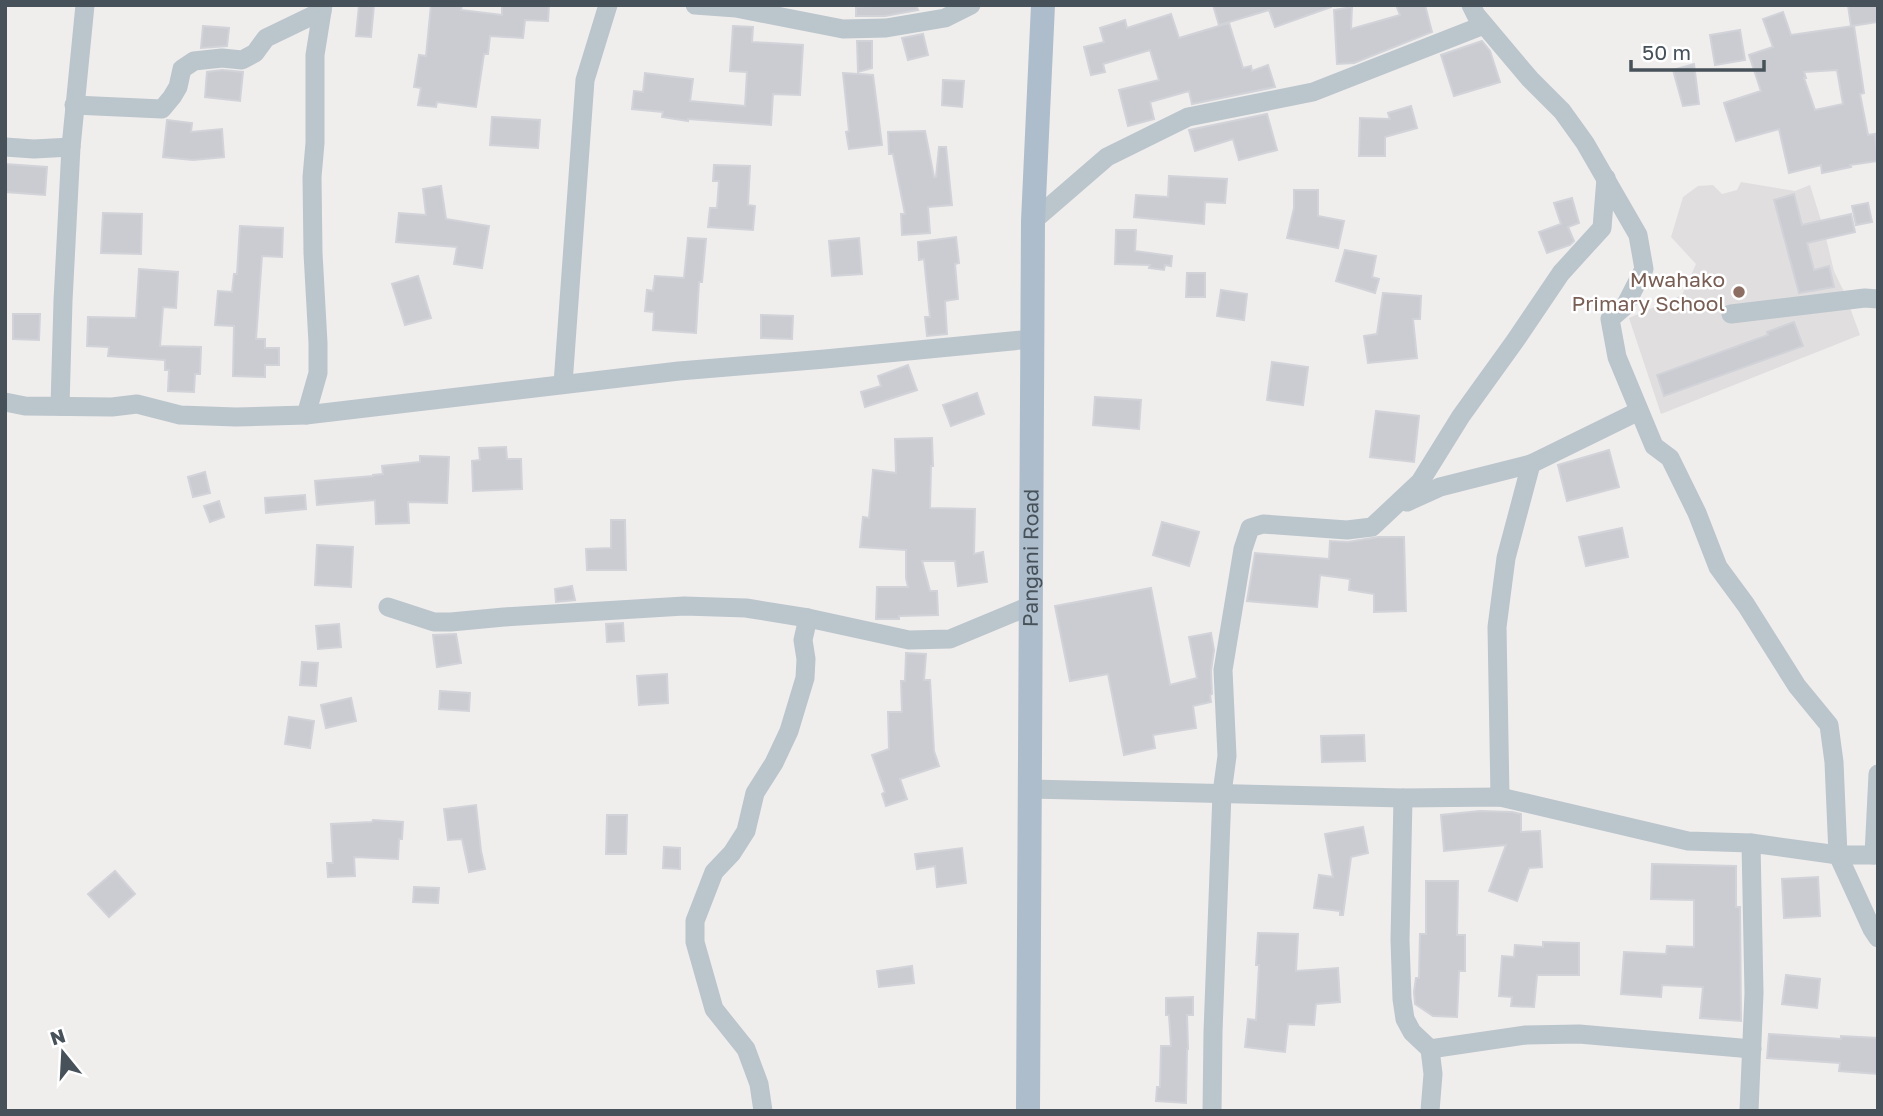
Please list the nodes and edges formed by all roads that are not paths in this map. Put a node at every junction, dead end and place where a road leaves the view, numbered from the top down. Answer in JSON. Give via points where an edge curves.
{"nodes":[{"id":1,"x":85,"y":5,"type":"edge"},
{"id":2,"x":608,"y":5,"type":"edge"},
{"id":3,"x":695,"y":5,"type":"edge"},
{"id":4,"x":971,"y":5,"type":"edge"},
{"id":5,"x":1042,"y":5,"type":"edge"},
{"id":6,"x":1472,"y":5,"type":"edge"},
{"id":7,"x":322,"y":8,"type":"edge"},
{"id":8,"x":1485,"y":25,"type":"junction"},
{"id":9,"x":74,"y":105,"type":"junction"},
{"id":10,"x":5,"y":147,"type":"edge"},
{"id":11,"x":71,"y":147,"type":"junction"},
{"id":12,"x":1606,"y":177,"type":"junction"},
{"id":13,"x":1033,"y":221,"type":"junction"},
{"id":14,"x":1878,"y":299,"type":"edge"},
{"id":15,"x":1731,"y":314,"type":"dead end"},
{"id":16,"x":1032,"y":339,"type":"junction"},
{"id":17,"x":563,"y":384,"type":"junction"},
{"id":18,"x":5,"y":402,"type":"edge"},
{"id":19,"x":60,"y":406,"type":"junction"},
{"id":20,"x":1639,"y":411,"type":"junction"},
{"id":21,"x":306,"y":415,"type":"junction"},
{"id":22,"x":1531,"y":464,"type":"junction"},
{"id":23,"x":1393,"y":509,"type":"junction"},
{"id":24,"x":1032,"y":605,"type":"junction"},
{"id":25,"x":388,"y":607,"type":"dead end"},
{"id":26,"x":808,"y":618,"type":"junction"},
{"id":27,"x":1878,"y":774,"type":"edge"},
{"id":28,"x":1030,"y":789,"type":"junction"},
{"id":29,"x":1222,"y":793,"type":"junction"},
{"id":30,"x":1500,"y":797,"type":"junction"},
{"id":31,"x":1403,"y":798,"type":"junction"},
{"id":32,"x":1751,"y":843,"type":"junction"},
{"id":33,"x":1838,"y":855,"type":"junction"},
{"id":34,"x":1876,"y":855,"type":"edge"},
{"id":35,"x":1878,"y":938,"type":"edge"},
{"id":36,"x":1430,"y":1049,"type":"junction"},
{"id":37,"x":1752,"y":1049,"type":"junction"},
{"id":38,"x":763,"y":1111,"type":"edge"},
{"id":39,"x":1028,"y":1111,"type":"edge"},
{"id":40,"x":1212,"y":1111,"type":"edge"},
{"id":41,"x":1430,"y":1111,"type":"edge"},
{"id":42,"x":1749,"y":1111,"type":"edge"}],
"edges":[{"from":1,"to":9,"type":"street"},
{"from":2,"to":17,"type":"street","via":[[585,80]]},
{"from":3,"to":4,"type":"street","via":[[736,8],[842,29],[886,28],[945,18]]},
{"from":5,"to":13,"type":"main road","name":"Pangani Road"},
{"from":6,"to":8,"type":"street"},
{"from":7,"to":9,"type":"street","via":[[266,38],[255,53],[242,60],[194,61],[182,69],[178,86],[162,110]]},
{"from":7,"to":21,"type":"street","via":[[315,55],[312,177],[318,373]]},
{"from":8,"to":12,"type":"street","via":[[1562,111]]},
{"from":8,"to":13,"type":"street","via":[[1313,92],[1188,117],[1107,157]]},
{"from":9,"to":11,"type":"street"},
{"from":10,"to":11,"type":"street"},
{"from":11,"to":19,"type":"street"},
{"from":12,"to":20,"type":"street","via":[[1638,235],[1644,269],[1625,306],[1610,319],[1618,357]]},
{"from":12,"to":23,"type":"street","via":[[1602,228],[1561,273],[1420,482]]},
{"from":13,"to":16,"type":"main road","name":"Pangani Road"},
{"from":14,"to":15,"type":"street"},
{"from":16,"to":17,"type":"street"},
{"from":16,"to":24,"type":"main road","name":"Pangani Road"},
{"from":17,"to":21,"type":"street"},
{"from":18,"to":19,"type":"street"},
{"from":19,"to":21,"type":"street","via":[[137,404],[180,415]]},
{"from":20,"to":22,"type":"street"},
{"from":20,"to":33,"type":"street","via":[[1654,446],[1670,458],[1698,513],[1718,567],[1797,686],[1829,725]]},
{"from":22,"to":23,"type":"street","via":[[1440,486]]},
{"from":22,"to":30,"type":"street","via":[[1506,558],[1497,626]]},
{"from":23,"to":29,"type":"street","via":[[1371,527],[1347,530],[1262,524],[1250,528],[1223,670],[1227,756]]},
{"from":24,"to":26,"type":"street","via":[[950,639],[909,640]]},
{"from":24,"to":28,"type":"main road","name":"Pangani Road"},
{"from":25,"to":26,"type":"street","via":[[434,622],[684,606],[746,608]]},
{"from":26,"to":38,"type":"street","via":[[803,640],[805,678],[789,731],[755,793],[746,831],[714,872],[695,921],[695,942],[714,1009],[746,1049],[760,1084]]},
{"from":27,"to":34,"type":"street"},
{"from":28,"to":29,"type":"street"},
{"from":28,"to":39,"type":"main road","name":"Pangani Road"},
{"from":29,"to":31,"type":"street"},
{"from":29,"to":40,"type":"street"},
{"from":30,"to":31,"type":"street"},
{"from":30,"to":32,"type":"street","via":[[1688,841]]},
{"from":31,"to":36,"type":"street","via":[[1402,999],[1412,1032]]},
{"from":32,"to":33,"type":"street"},
{"from":32,"to":37,"type":"street"},
{"from":33,"to":34,"type":"street"},
{"from":33,"to":35,"type":"street"},
{"from":36,"to":37,"type":"street","via":[[1525,1034],[1579,1034]]},
{"from":36,"to":41,"type":"street"},
{"from":37,"to":42,"type":"street"}]}
